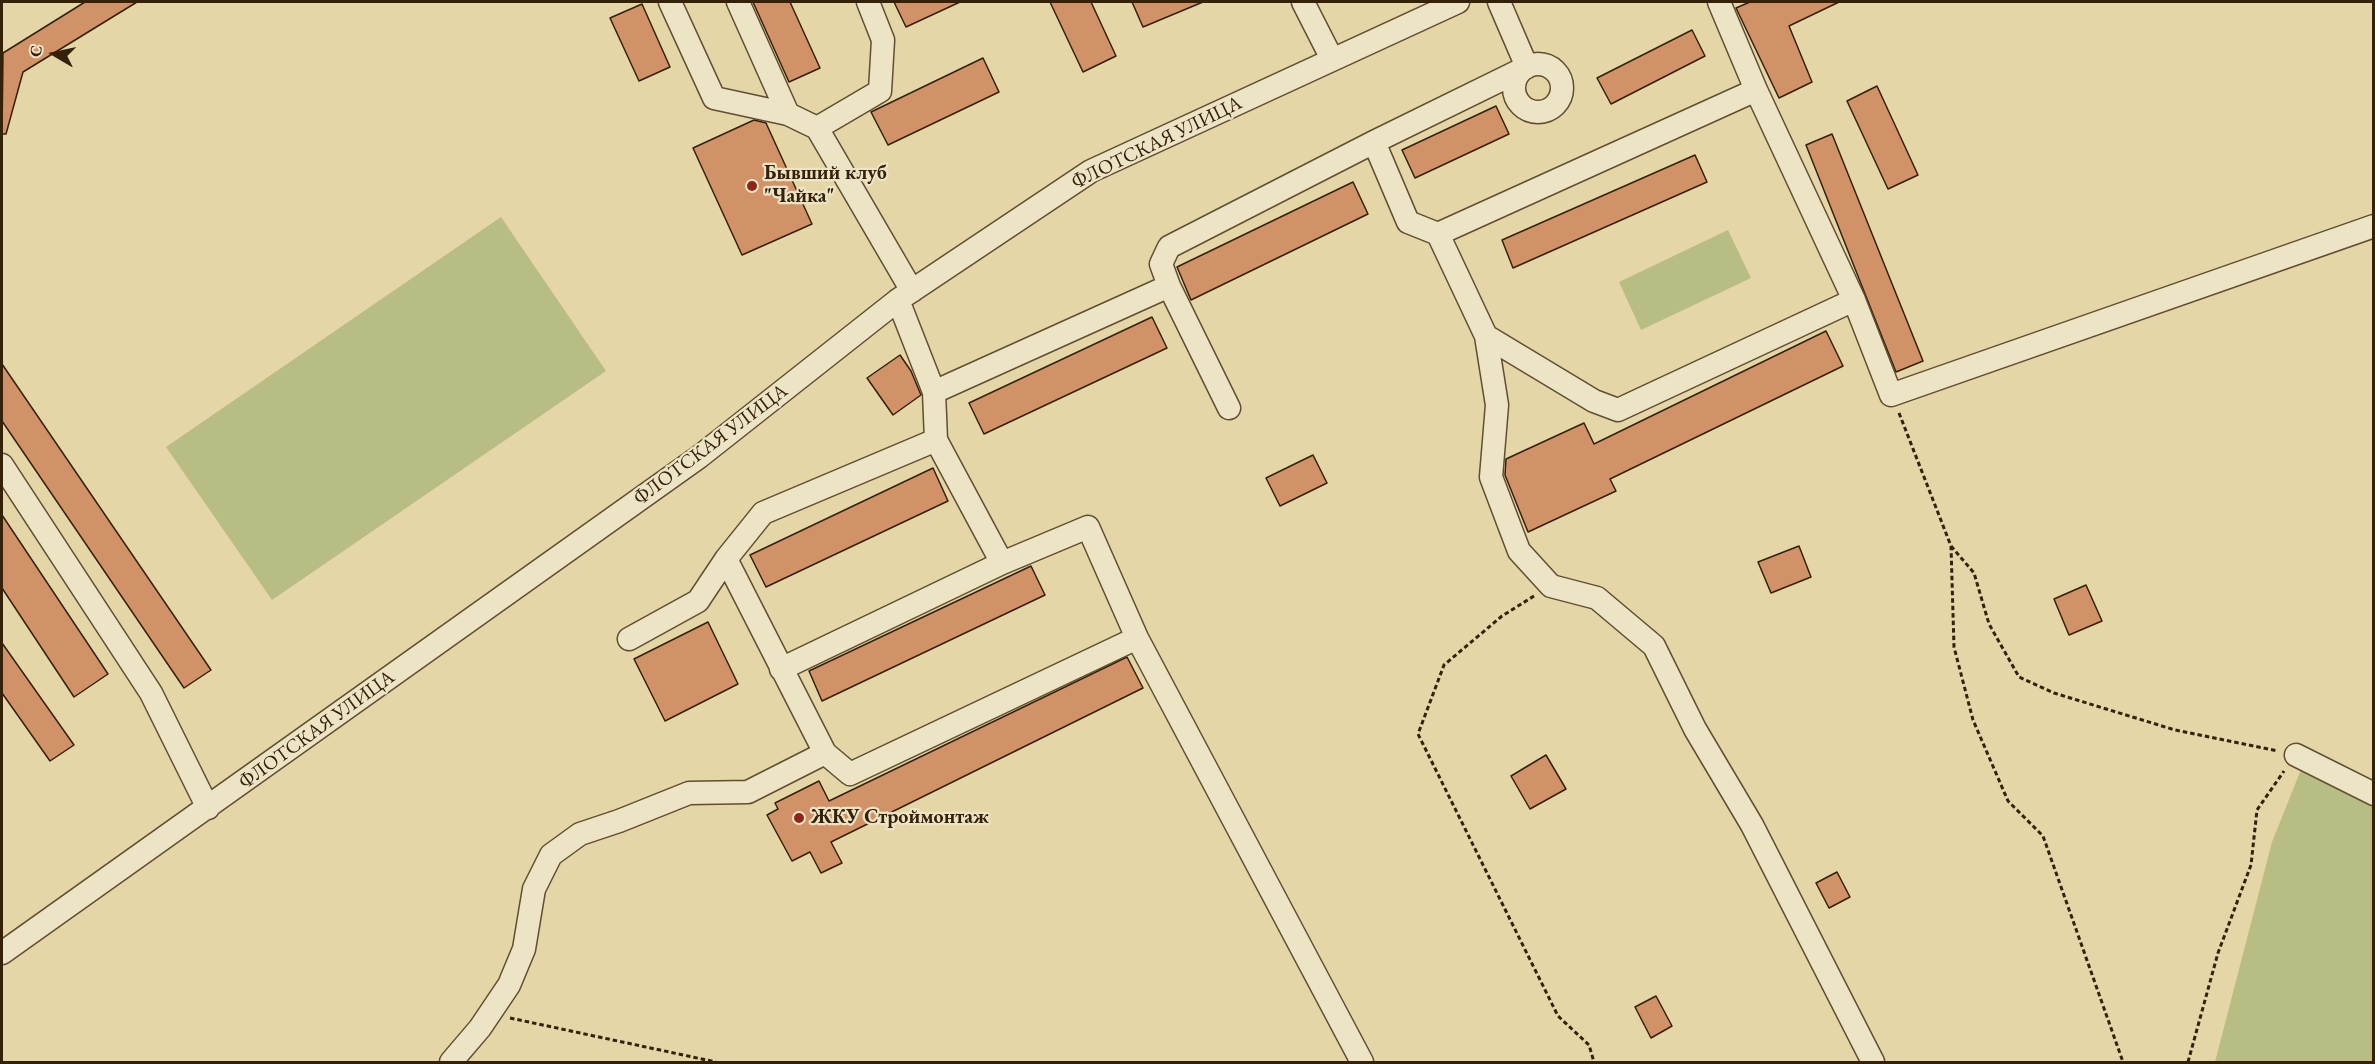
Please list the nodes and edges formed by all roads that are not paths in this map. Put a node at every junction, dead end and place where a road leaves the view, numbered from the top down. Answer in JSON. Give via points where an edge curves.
{"nodes":[{"id":1,"x":670,"y":2,"type":"edge"},
{"id":2,"x":738,"y":2,"type":"edge"},
{"id":3,"x":868,"y":2,"type":"edge"},
{"id":4,"x":1303,"y":2,"type":"edge"},
{"id":5,"x":1458,"y":2,"type":"edge"},
{"id":6,"x":1499,"y":2,"type":"edge"},
{"id":7,"x":1719,"y":2,"type":"edge"},
{"id":8,"x":1332,"y":59,"type":"junction"},
{"id":9,"x":1756,"y":90,"type":"junction"},
{"id":10,"x":788,"y":114,"type":"junction"},
{"id":11,"x":817,"y":128,"type":"junction"},
{"id":12,"x":1374,"y":142,"type":"junction"},
{"id":13,"x":2373,"y":226,"type":"edge"},
{"id":14,"x":1438,"y":234,"type":"junction"},
{"id":15,"x":1170,"y":286,"type":"junction"},
{"id":16,"x":905,"y":296,"type":"junction"},
{"id":17,"x":1854,"y":300,"type":"junction"},
{"id":18,"x":1486,"y":336,"type":"junction"},
{"id":19,"x":934,"y":392,"type":"junction"},
{"id":20,"x":1229,"y":408,"type":"dead end"},
{"id":21,"x":936,"y":440,"type":"junction"},
{"id":22,"x":2,"y":465,"type":"edge"},
{"id":23,"x":726,"y":559,"type":"junction"},
{"id":24,"x":1002,"y":563,"type":"junction"},
{"id":25,"x":1137,"y":638,"type":"junction"},
{"id":26,"x":629,"y":639,"type":"dead end"},
{"id":27,"x":782,"y":669,"type":"junction"},
{"id":28,"x":825,"y":753,"type":"junction"},
{"id":29,"x":2296,"y":755,"type":"road end"},
{"id":30,"x":2373,"y":794,"type":"edge"},
{"id":31,"x":208,"y":808,"type":"junction"},
{"id":32,"x":2,"y":953,"type":"edge"},
{"id":33,"x":451,"y":1062,"type":"edge"},
{"id":34,"x":1362,"y":1062,"type":"edge"},
{"id":35,"x":1873,"y":1062,"type":"edge"}],
"edges":[{"from":1,"to":10,"type":"street","via":[[714,98]]},
{"from":2,"to":10,"type":"street"},
{"from":3,"to":11,"type":"street","via":[[883,40],[880,91]]},
{"from":4,"to":8,"type":"street"},
{"from":5,"to":8,"type":"street","name":"ФЛОТСКАЯ УЛИЦА"},
{"from":6,"to":12,"type":"street","via":[[1527,68]]},
{"from":7,"to":9,"type":"street"},
{"from":8,"to":16,"type":"street","name":"ФЛОТСКАЯ УЛИЦА","via":[[1091,171]]},
{"from":9,"to":14,"type":"street"},
{"from":9,"to":17,"type":"street"},
{"from":10,"to":11,"type":"street"},
{"from":11,"to":16,"type":"street"},
{"from":12,"to":14,"type":"street","via":[[1408,222]]},
{"from":12,"to":15,"type":"street","via":[[1169,247],[1161,264]]},
{"from":13,"to":17,"type":"street","via":[[1892,395]]},
{"from":14,"to":18,"type":"street"},
{"from":15,"to":19,"type":"street"},
{"from":15,"to":20,"type":"street"},
{"from":16,"to":19,"type":"street"},
{"from":16,"to":31,"type":"street","name":"ФЛОТСКАЯ УЛИЦА","via":[[699,457]]},
{"from":17,"to":18,"type":"street","via":[[1618,410],[1594,401]]},
{"from":18,"to":35,"type":"street","via":[[1497,405],[1491,477],[1519,551],[1551,586],[1597,598],[1654,646],[1695,729],[1752,825]]},
{"from":19,"to":21,"type":"street"},
{"from":21,"to":23,"type":"street","via":[[763,513]]},
{"from":21,"to":24,"type":"street"},
{"from":22,"to":31,"type":"street","via":[[151,693]]},
{"from":23,"to":26,"type":"street","via":[[698,601]]},
{"from":23,"to":27,"type":"street"},
{"from":24,"to":25,"type":"street","via":[[1088,527]]},
{"from":24,"to":27,"type":"street"},
{"from":25,"to":28,"type":"street","via":[[850,774]]},
{"from":25,"to":34,"type":"street"},
{"from":27,"to":28,"type":"street"},
{"from":28,"to":33,"type":"street","via":[[748,792],[689,793],[580,834],[551,855],[534,889],[524,949],[509,985]]},
{"from":29,"to":30,"type":"street"},
{"from":31,"to":32,"type":"street","name":"ФЛОТСКАЯ УЛИЦА"}]}
